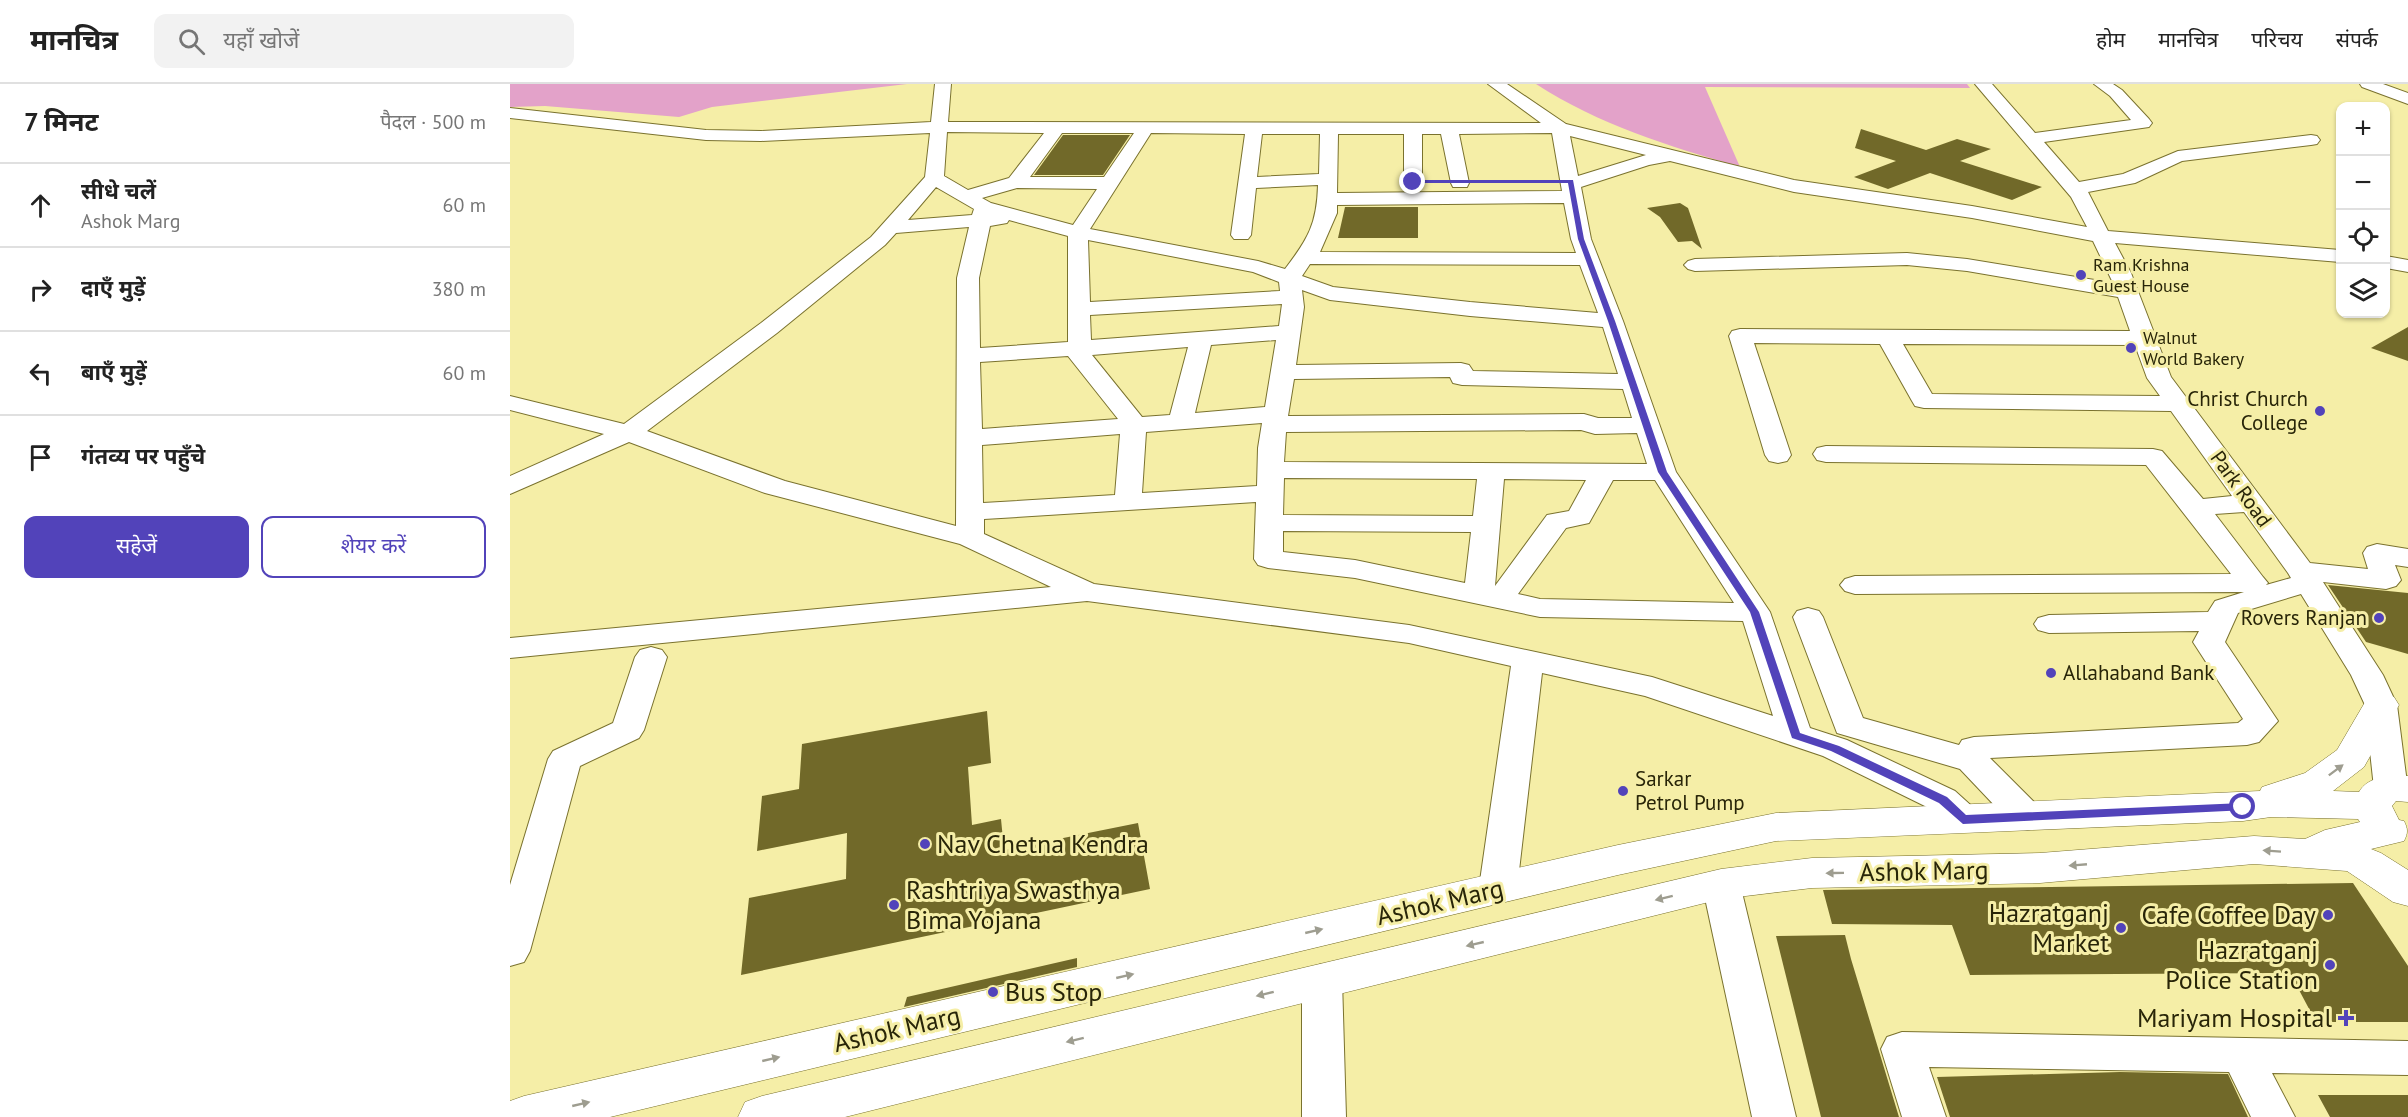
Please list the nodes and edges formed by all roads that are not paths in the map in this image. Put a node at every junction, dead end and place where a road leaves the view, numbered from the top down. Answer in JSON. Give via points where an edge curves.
{"nodes":[{"id":1,"x":943,"y":84,"type":"edge"},
{"id":2,"x":1496,"y":84,"type":"edge"},
{"id":3,"x":1983,"y":84,"type":"edge"},
{"id":4,"x":2102,"y":84,"type":"edge"},
{"id":5,"x":2368,"y":84,"type":"edge"},
{"id":6,"x":2408,"y":99,"type":"edge"},
{"id":7,"x":1500,"y":110,"type":"dead end"},
{"id":8,"x":1536,"y":110,"type":"junction"},
{"id":9,"x":510,"y":114,"type":"edge"},
{"id":10,"x":944,"y":115,"type":"junction"},
{"id":11,"x":1057,"y":128,"type":"junction"},
{"id":12,"x":1146,"y":128,"type":"junction"},
{"id":13,"x":1449,"y":128,"type":"junction"},
{"id":14,"x":1560,"y":128,"type":"junction"},
{"id":15,"x":1254,"y":129,"type":"junction"},
{"id":16,"x":1329,"y":129,"type":"junction"},
{"id":17,"x":1413,"y":129,"type":"junction"},
{"id":18,"x":2031,"y":139,"type":"junction"},
{"id":19,"x":2311,"y":140,"type":"dead end"},
{"id":20,"x":1673,"y":156,"type":"junction"},
{"id":21,"x":1328,"y":177,"type":"junction"},
{"id":22,"x":934,"y":178,"type":"junction"},
{"id":23,"x":1351,"y":178,"type":"dead end"},
{"id":24,"x":1386,"y":181,"type":"dead end"},
{"id":25,"x":1016,"y":182,"type":"junction"},
{"id":26,"x":1413,"y":182,"type":"junction"},
{"id":27,"x":1110,"y":183,"type":"junction"},
{"id":28,"x":1247,"y":183,"type":"junction"},
{"id":29,"x":1460,"y":183,"type":"junction"},
{"id":30,"x":1571,"y":187,"type":"junction"},
{"id":31,"x":2074,"y":189,"type":"junction"},
{"id":32,"x":1328,"y":199,"type":"junction"},
{"id":33,"x":977,"y":208,"type":"junction"},
{"id":34,"x":890,"y":227,"type":"junction"},
{"id":35,"x":1078,"y":232,"type":"junction"},
{"id":36,"x":1241,"y":235,"type":"dead end"},
{"id":37,"x":2100,"y":236,"type":"junction"},
{"id":38,"x":1488,"y":239,"type":"dead end"},
{"id":39,"x":1558,"y":239,"type":"dead end"},
{"id":40,"x":1581,"y":239,"type":"junction"},
{"id":41,"x":1315,"y":240,"type":"junction"},
{"id":42,"x":2336,"y":255,"type":"edge"},
{"id":43,"x":1588,"y":259,"type":"junction"},
{"id":44,"x":2390,"y":263,"type":"edge"},
{"id":45,"x":1695,"y":265,"type":"dead end"},
{"id":46,"x":2408,"y":266,"type":"edge"},
{"id":47,"x":1295,"y":278,"type":"junction"},
{"id":48,"x":2127,"y":292,"type":"junction"},
{"id":49,"x":1079,"y":309,"type":"junction"},
{"id":50,"x":1612,"y":321,"type":"junction"},
{"id":51,"x":1289,"y":332,"type":"junction"},
{"id":52,"x":1888,"y":337,"type":"junction"},
{"id":53,"x":2144,"y":338,"type":"junction"},
{"id":54,"x":1201,"y":339,"type":"junction"},
{"id":55,"x":1079,"y":348,"type":"junction"},
{"id":56,"x":969,"y":356,"type":"junction"},
{"id":57,"x":1283,"y":372,"type":"junction"},
{"id":58,"x":1633,"y":382,"type":"junction"},
{"id":59,"x":510,"y":403,"type":"edge"},
{"id":60,"x":2178,"y":404,"type":"junction"},
{"id":61,"x":1275,"y":419,"type":"junction"},
{"id":62,"x":1181,"y":420,"type":"junction"},
{"id":63,"x":1134,"y":423,"type":"junction"},
{"id":64,"x":1648,"y":425,"type":"junction"},
{"id":65,"x":628,"y":433,"type":"junction"},
{"id":66,"x":970,"y":438,"type":"junction"},
{"id":67,"x":1826,"y":454,"type":"dead end"},
{"id":68,"x":1778,"y":455,"type":"dead end"},
{"id":69,"x":1491,"y":471,"type":"junction"},
{"id":70,"x":1604,"y":472,"type":"junction"},
{"id":71,"x":1662,"y":472,"type":"junction"},
{"id":72,"x":1270,"y":481,"type":"junction"},
{"id":73,"x":510,"y":486,"type":"edge"},
{"id":74,"x":1128,"y":502,"type":"junction"},
{"id":75,"x":2251,"y":503,"type":"junction"},
{"id":76,"x":2196,"y":508,"type":"junction"},
{"id":77,"x":1269,"y":523,"type":"junction"},
{"id":78,"x":1485,"y":524,"type":"junction"},
{"id":79,"x":970,"y":525,"type":"junction"},
{"id":80,"x":2408,"y":558,"type":"edge"},
{"id":81,"x":2304,"y":576,"type":"junction"},
{"id":82,"x":1855,"y":585,"type":"dead end"},
{"id":83,"x":1087,"y":592,"type":"junction"},
{"id":84,"x":1489,"y":597,"type":"junction"},
{"id":85,"x":1755,"y":612,"type":"junction"},
{"id":86,"x":1808,"y":617,"type":"dead end"},
{"id":87,"x":2219,"y":621,"type":"junction"},
{"id":88,"x":2049,"y":624,"type":"dead end"},
{"id":89,"x":510,"y":648,"type":"edge"},
{"id":90,"x":651,"y":657,"type":"dead end"},
{"id":91,"x":1528,"y":660,"type":"junction"},
{"id":92,"x":2381,"y":705,"type":"junction"},
{"id":93,"x":1796,"y":735,"type":"junction"},
{"id":94,"x":1972,"y":761,"type":"junction"},
{"id":95,"x":2243,"y":807,"type":"junction"},
{"id":96,"x":2394,"y":811,"type":"edge"},
{"id":97,"x":2026,"y":817,"type":"junction"},
{"id":98,"x":1963,"y":819,"type":"junction"},
{"id":99,"x":2310,"y":854,"type":"junction"},
{"id":100,"x":1721,"y":884,"type":"junction"},
{"id":101,"x":1498,"y":888,"type":"junction"},
{"id":102,"x":2408,"y":891,"type":"edge"},
{"id":103,"x":510,"y":951,"type":"edge"},
{"id":104,"x":1322,"y":980,"type":"junction"},
{"id":105,"x":2241,"y":1055,"type":"junction"},
{"id":106,"x":2408,"y":1058,"type":"edge"},
{"id":107,"x":524,"y":1117,"type":"edge"},
{"id":108,"x":762,"y":1117,"type":"edge"},
{"id":109,"x":1324,"y":1117,"type":"edge"},
{"id":110,"x":1774,"y":1117,"type":"edge"},
{"id":111,"x":1924,"y":1117,"type":"edge"},
{"id":112,"x":2273,"y":1117,"type":"edge"}],
"edges":[{"from":1,"to":10,"type":"street"},
{"from":2,"to":8,"type":"street"},
{"from":3,"to":18,"type":"street","name":"Park Road"},
{"from":4,"to":18,"type":"street","via":[[2116,93],[2143,123]]},
{"from":5,"to":6,"type":"street"},
{"from":7,"to":8,"type":"street"},
{"from":8,"to":14,"type":"street"},
{"from":9,"to":10,"type":"street","via":[[706,135],[762,136]]},
{"from":10,"to":11,"type":"street"},
{"from":10,"to":22,"type":"street"},
{"from":11,"to":12,"type":"street"},
{"from":11,"to":25,"type":"street"},
{"from":12,"to":15,"type":"street"},
{"from":12,"to":27,"type":"street"},
{"from":13,"to":14,"type":"street"},
{"from":13,"to":17,"type":"street"},
{"from":13,"to":29,"type":"street"},
{"from":14,"to":20,"type":"street"},
{"from":14,"to":30,"type":"street"},
{"from":15,"to":16,"type":"street"},
{"from":15,"to":28,"type":"street"},
{"from":16,"to":17,"type":"street"},
{"from":16,"to":21,"type":"street"},
{"from":17,"to":26,"type":"street"},
{"from":18,"to":31,"type":"street","name":"Park Road"},
{"from":19,"to":31,"type":"street","via":[[2178,156],[2128,179]]},
{"from":20,"to":30,"type":"street","via":[[1646,160]]},
{"from":20,"to":37,"type":"street","via":[[1794,186],[1972,212]]},
{"from":21,"to":23,"type":"street"},
{"from":21,"to":28,"type":"street"},
{"from":21,"to":32,"type":"street"},
{"from":22,"to":33,"type":"street"},
{"from":22,"to":34,"type":"street"},
{"from":24,"to":26,"type":"street"},
{"from":25,"to":27,"type":"street"},
{"from":25,"to":33,"type":"street"},
{"from":26,"to":29,"type":"street"},
{"from":27,"to":35,"type":"street"},
{"from":28,"to":36,"type":"street"},
{"from":29,"to":30,"type":"street"},
{"from":30,"to":32,"type":"street"},
{"from":30,"to":40,"type":"street"},
{"from":31,"to":37,"type":"street","name":"Park Road"},
{"from":32,"to":41,"type":"street","via":[[1327,213]]},
{"from":33,"to":34,"type":"street"},
{"from":33,"to":35,"type":"street"},
{"from":33,"to":56,"type":"street","via":[[968,278]]},
{"from":34,"to":65,"type":"street","via":[[878,241],[769,328]]},
{"from":35,"to":47,"type":"street","via":[[1258,267]]},
{"from":35,"to":49,"type":"street"},
{"from":37,"to":42,"type":"street"},
{"from":37,"to":48,"type":"street","name":"Park Road"},
{"from":38,"to":41,"type":"street"},
{"from":39,"to":40,"type":"street"},
{"from":40,"to":43,"type":"street"},
{"from":41,"to":47,"type":"street"},
{"from":43,"to":47,"type":"street"},
{"from":43,"to":50,"type":"street"},
{"from":44,"to":46,"type":"street"},
{"from":45,"to":48,"type":"street","via":[[1907,259]]},
{"from":47,"to":49,"type":"street"},
{"from":47,"to":50,"type":"street","via":[[1330,293]]},
{"from":47,"to":51,"type":"street"},
{"from":48,"to":53,"type":"street","name":"Park Road"},
{"from":49,"to":55,"type":"street"},
{"from":50,"to":58,"type":"street"},
{"from":51,"to":54,"type":"street"},
{"from":51,"to":57,"type":"street"},
{"from":52,"to":53,"type":"street"},
{"from":52,"to":60,"type":"street","via":[[1924,401]]},
{"from":52,"to":68,"type":"street","via":[[1740,336]]},
{"from":53,"to":60,"type":"street","name":"Park Road","via":[[2159,378]]},
{"from":54,"to":55,"type":"street"},
{"from":54,"to":62,"type":"street"},
{"from":55,"to":56,"type":"street"},
{"from":55,"to":63,"type":"street","via":[[1080,356]]},
{"from":56,"to":66,"type":"street"},
{"from":57,"to":58,"type":"street","via":[[1461,370],[1462,378]]},
{"from":57,"to":61,"type":"street"},
{"from":58,"to":64,"type":"street"},
{"from":59,"to":65,"type":"street"},
{"from":60,"to":75,"type":"street","name":"Park Road"},
{"from":61,"to":62,"type":"street"},
{"from":61,"to":64,"type":"street"},
{"from":61,"to":72,"type":"street"},
{"from":62,"to":63,"type":"street"},
{"from":63,"to":66,"type":"street"},
{"from":63,"to":74,"type":"street"},
{"from":64,"to":71,"type":"street"},
{"from":65,"to":73,"type":"street"},
{"from":65,"to":79,"type":"street","via":[[775,487]]},
{"from":66,"to":79,"type":"street"},
{"from":67,"to":76,"type":"street","via":[[2153,456]]},
{"from":69,"to":70,"type":"street"},
{"from":69,"to":72,"type":"street"},
{"from":69,"to":78,"type":"street"},
{"from":70,"to":71,"type":"street"},
{"from":70,"to":84,"type":"street","via":[[1579,517],[1557,521]]},
{"from":71,"to":85,"type":"street"},
{"from":72,"to":74,"type":"street"},
{"from":72,"to":77,"type":"street"},
{"from":74,"to":79,"type":"street"},
{"from":75,"to":76,"type":"street"},
{"from":75,"to":81,"type":"street","name":"Park Road"},
{"from":76,"to":82,"type":"street","via":[[2253,583]]},
{"from":77,"to":78,"type":"street"},
{"from":77,"to":84,"type":"street","via":[[1268,559],[1355,569]]},
{"from":78,"to":84,"type":"street"},
{"from":79,"to":83,"type":"street"},
{"from":80,"to":81,"type":"street","via":[[2378,553],[2386,580]]},
{"from":81,"to":87,"type":"street","via":[[2226,607]]},
{"from":81,"to":92,"type":"street","name":"Park Road","via":[[2367,675]]},
{"from":83,"to":89,"type":"street"},
{"from":83,"to":91,"type":"street","via":[[1409,634]]},
{"from":84,"to":85,"type":"street","via":[[1540,608]]},
{"from":85,"to":93,"type":"street"},
{"from":86,"to":94,"type":"street","via":[[1849,725]]},
{"from":87,"to":88,"type":"street"},
{"from":87,"to":94,"type":"street","via":[[2210,642],[2261,721],[2247,734],[1974,748]]},
{"from":90,"to":103,"type":"street","via":[[627,730],[565,759]]},
{"from":91,"to":93,"type":"street","via":[[1652,687]]},
{"from":91,"to":101,"type":"street"},
{"from":95,"to":92,"type":"main road","one_way":true,"via":[[2319,782],[2351,758]]},
{"from":92,"to":96,"type":"street","name":"Park Road"},
{"from":93,"to":98,"type":"street","via":[[1835,748],[1943,800]]},
{"from":94,"to":97,"type":"street"},
{"from":95,"to":96,"type":"main road","name":"Ashok Marg","via":[[2271,803]]},
{"from":95,"to":97,"type":"main road","name":"Ashok Marg"},
{"from":96,"to":99,"type":"main road","name":"Ashok Marg"},
{"from":97,"to":98,"type":"main road","name":"Ashok Marg"},
{"from":98,"to":101,"type":"main road","name":"Ashok Marg","via":[[1776,827]]},
{"from":99,"to":100,"type":"main road","name":"Ashok Marg","one_way":true,"via":[[2254,850],[2040,868],[1812,873]]},
{"from":99,"to":102,"type":"main road","via":[[2367,862]]},
{"from":100,"to":104,"type":"main road","name":"Ashok Marg","one_way":true},
{"from":100,"to":110,"type":"street"},
{"from":107,"to":101,"type":"main road","name":"Ashok Marg","one_way":true},
{"from":104,"to":108,"type":"main road","name":"Ashok Marg","one_way":true},
{"from":104,"to":109,"type":"street"},
{"from":105,"to":106,"type":"street"},
{"from":105,"to":111,"type":"street","via":[[1902,1049]]},
{"from":105,"to":112,"type":"street"}]}
